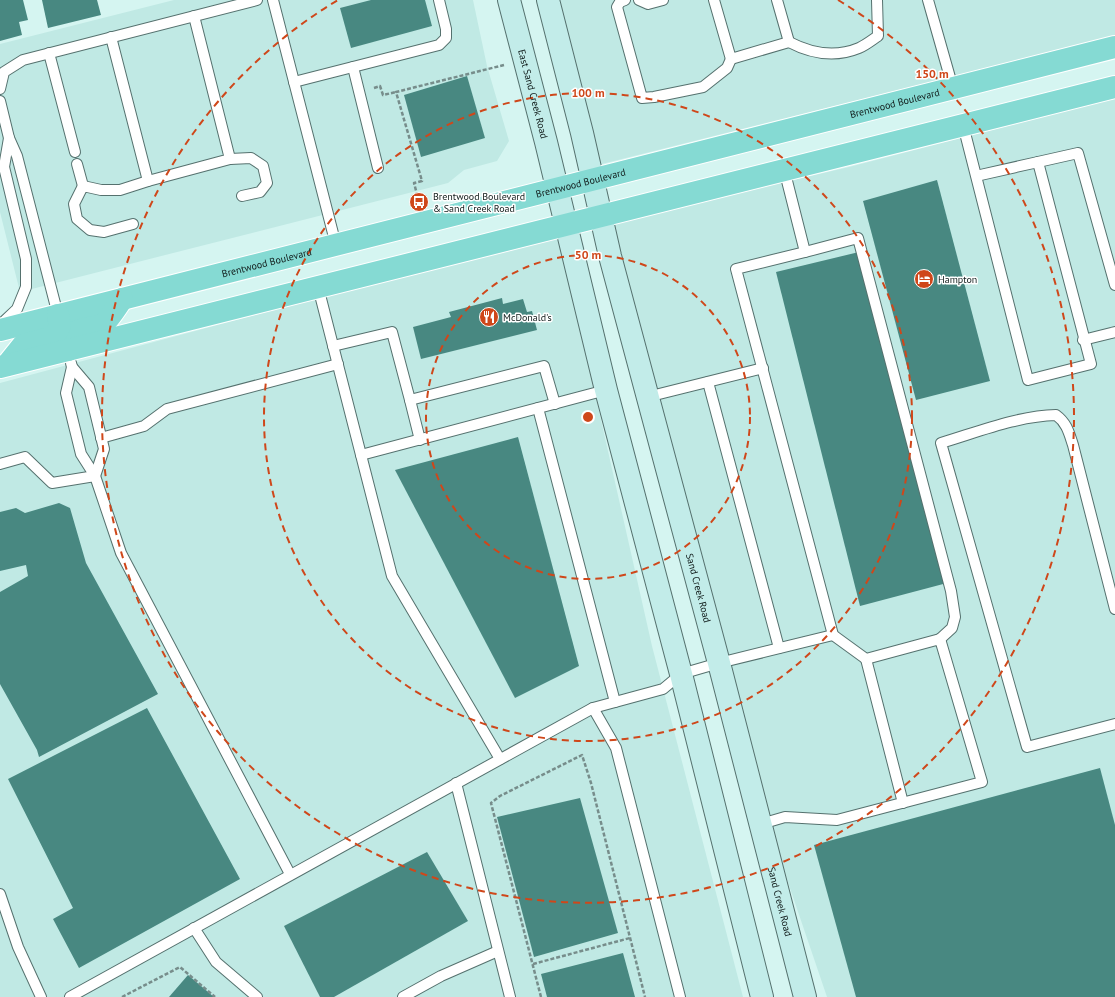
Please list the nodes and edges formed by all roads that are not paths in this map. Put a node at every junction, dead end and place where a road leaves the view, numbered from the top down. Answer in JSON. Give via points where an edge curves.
{"nodes":[{"id":1,"x":257,"y":0,"type":"edge"},
{"id":2,"x":273,"y":0,"type":"edge"},
{"id":3,"x":439,"y":0,"type":"edge"},
{"id":4,"x":509,"y":0,"type":"edge"},
{"id":5,"x":548,"y":0,"type":"edge"},
{"id":6,"x":625,"y":0,"type":"edge"},
{"id":7,"x":638,"y":0,"type":"edge"},
{"id":8,"x":663,"y":0,"type":"edge"},
{"id":9,"x":714,"y":0,"type":"edge"},
{"id":10,"x":777,"y":0,"type":"edge"},
{"id":11,"x":877,"y":0,"type":"edge"},
{"id":12,"x":928,"y":0,"type":"edge"},
{"id":13,"x":194,"y":16,"type":"junction"},
{"id":14,"x":111,"y":37,"type":"junction"},
{"id":15,"x":789,"y":42,"type":"junction"},
{"id":16,"x":1115,"y":47,"type":"edge"},
{"id":17,"x":49,"y":53,"type":"junction"},
{"id":18,"x":731,"y":59,"type":"junction"},
{"id":19,"x":353,"y":67,"type":"junction"},
{"id":20,"x":294,"y":82,"type":"junction"},
{"id":21,"x":1115,"y":87,"type":"edge"},
{"id":22,"x":953,"y":88,"type":"junction"},
{"id":23,"x":0,"y":89,"type":"edge"},
{"id":24,"x":0,"y":101,"type":"edge"},
{"id":25,"x":963,"y":125,"type":"junction"},
{"id":26,"x":9,"y":138,"type":"junction"},
{"id":27,"x":74,"y":152,"type":"dead end"},
{"id":28,"x":230,"y":159,"type":"junction"},
{"id":29,"x":1038,"y":162,"type":"junction"},
{"id":30,"x":78,"y":164,"type":"dead end"},
{"id":31,"x":378,"y":168,"type":"dead end"},
{"id":32,"x":784,"y":169,"type":"junction"},
{"id":33,"x":976,"y":176,"type":"junction"},
{"id":34,"x":593,"y":179,"type":"junction"},
{"id":35,"x":148,"y":181,"type":"junction"},
{"id":36,"x":83,"y":186,"type":"junction"},
{"id":37,"x":557,"y":189,"type":"junction"},
{"id":38,"x":242,"y":196,"type":"dead end"},
{"id":39,"x":601,"y":216,"type":"junction"},
{"id":40,"x":134,"y":224,"type":"dead end"},
{"id":41,"x":566,"y":225,"type":"junction"},
{"id":42,"x":336,"y":245,"type":"junction"},
{"id":43,"x":805,"y":252,"type":"junction"},
{"id":44,"x":1115,"y":285,"type":"edge"},
{"id":45,"x":318,"y":287,"type":"junction"},
{"id":46,"x":122,"y":299,"type":"junction"},
{"id":47,"x":58,"y":315,"type":"junction"},
{"id":48,"x":0,"y":325,"type":"edge"},
{"id":49,"x":0,"y":330,"type":"edge"},
{"id":50,"x":1115,"y":332,"type":"edge"},
{"id":51,"x":1083,"y":340,"type":"junction"},
{"id":52,"x":333,"y":346,"type":"junction"},
{"id":53,"x":70,"y":359,"type":"junction"},
{"id":54,"x":338,"y":364,"type":"junction"},
{"id":55,"x":3,"y":366,"type":"edge"},
{"id":56,"x":763,"y":368,"type":"junction"},
{"id":57,"x":708,"y":382,"type":"junction"},
{"id":58,"x":606,"y":390,"type":"junction"},
{"id":59,"x":647,"y":397,"type":"junction"},
{"id":60,"x":410,"y":400,"type":"junction"},
{"id":61,"x":555,"y":404,"type":"junction"},
{"id":62,"x":538,"y":408,"type":"junction"},
{"id":63,"x":101,"y":438,"type":"junction"},
{"id":64,"x":420,"y":440,"type":"junction"},
{"id":65,"x":361,"y":455,"type":"junction"},
{"id":66,"x":0,"y":464,"type":"edge"},
{"id":67,"x":95,"y":476,"type":"junction"},
{"id":68,"x":1110,"y":571,"type":"edge"},
{"id":69,"x":1115,"y":609,"type":"edge"},
{"id":70,"x":833,"y":636,"type":"junction"},
{"id":71,"x":940,"y":639,"type":"junction"},
{"id":72,"x":779,"y":648,"type":"junction"},
{"id":73,"x":866,"y":659,"type":"junction"},
{"id":74,"x":719,"y":663,"type":"junction"},
{"id":75,"x":681,"y":674,"type":"junction"},
{"id":76,"x":615,"y":702,"type":"junction"},
{"id":77,"x":593,"y":708,"type":"junction"},
{"id":78,"x":1115,"y":724,"type":"edge"},
{"id":79,"x":500,"y":759,"type":"junction"},
{"id":80,"x":456,"y":783,"type":"junction"},
{"id":81,"x":903,"y":803,"type":"junction"},
{"id":82,"x":761,"y":824,"type":"junction"},
{"id":83,"x":290,"y":874,"type":"junction"},
{"id":84,"x":0,"y":894,"type":"edge"},
{"id":85,"x":194,"y":928,"type":"junction"},
{"id":86,"x":498,"y":951,"type":"junction"},
{"id":87,"x":41,"y":997,"type":"edge"},
{"id":88,"x":70,"y":997,"type":"edge"},
{"id":89,"x":257,"y":997,"type":"edge"},
{"id":90,"x":403,"y":997,"type":"edge"},
{"id":91,"x":510,"y":997,"type":"edge"},
{"id":92,"x":680,"y":997,"type":"edge"},
{"id":93,"x":762,"y":997,"type":"edge"},
{"id":94,"x":806,"y":997,"type":"edge"}],
"edges":[{"from":1,"to":13,"type":"lane"},
{"from":2,"to":20,"type":"lane"},
{"from":3,"to":19,"type":"lane","via":[[446,38],[439,45]]},
{"from":4,"to":37,"type":"main road","name":"East Sand Creek Road"},
{"from":5,"to":34,"type":"main road"},
{"from":6,"to":18,"type":"lane","via":[[617,7],[642,98],[703,87],[727,68]]},
{"from":7,"to":8,"type":"lane","via":[[648,4]]},
{"from":9,"to":18,"type":"lane"},
{"from":10,"to":15,"type":"lane"},
{"from":11,"to":15,"type":"lane","via":[[878,36],[860,48],[834,54],[804,50]]},
{"from":12,"to":22,"type":"lane"},
{"from":13,"to":14,"type":"lane"},
{"from":13,"to":28,"type":"lane"},
{"from":14,"to":17,"type":"lane"},
{"from":14,"to":35,"type":"lane"},
{"from":15,"to":18,"type":"lane"},
{"from":16,"to":22,"type":"main road","name":"Brentwood Boulevard"},
{"from":17,"to":23,"type":"lane","via":[[23,60],[4,72]]},
{"from":17,"to":27,"type":"lane"},
{"from":19,"to":20,"type":"lane"},
{"from":19,"to":31,"type":"lane"},
{"from":20,"to":42,"type":"lane"},
{"from":21,"to":25,"type":"main road"},
{"from":22,"to":34,"type":"main road","name":"Brentwood Boulevard"},
{"from":24,"to":26,"type":"lane"},
{"from":25,"to":32,"type":"main road"},
{"from":25,"to":33,"type":"lane"},
{"from":26,"to":47,"type":"lane","via":[[17,156]]},
{"from":26,"to":48,"type":"lane","via":[[4,167],[26,259],[26,288],[17,310]]},
{"from":28,"to":35,"type":"lane"},
{"from":28,"to":38,"type":"lane","via":[[251,158],[263,166],[267,183],[260,192]]},
{"from":29,"to":33,"type":"lane"},
{"from":29,"to":44,"type":"lane","via":[[1078,153]]},
{"from":29,"to":51,"type":"lane"},
{"from":30,"to":36,"type":"lane"},
{"from":32,"to":39,"type":"main road"},
{"from":32,"to":43,"type":"lane"},
{"from":33,"to":51,"type":"lane","via":[[1028,380],[1091,364]]},
{"from":34,"to":37,"type":"main road","name":"Brentwood Boulevard"},
{"from":34,"to":39,"type":"main road","name":"Sand Creek Road"},
{"from":35,"to":36,"type":"lane","via":[[120,190],[101,190]]},
{"from":36,"to":40,"type":"lane","via":[[74,204],[77,219],[90,230],[104,232]]},
{"from":37,"to":41,"type":"main road"},
{"from":37,"to":42,"type":"main road","name":"Brentwood Boulevard"},
{"from":39,"to":41,"type":"main road"},
{"from":39,"to":59,"type":"main road","name":"Sand Creek Road"},
{"from":41,"to":45,"type":"main road"},
{"from":41,"to":58,"type":"main road"},
{"from":42,"to":46,"type":"main road","name":"Brentwood Boulevard"},
{"from":43,"to":56,"type":"lane","via":[[736,269]]},
{"from":43,"to":71,"type":"lane","via":[[858,238],[951,591],[954,617],[952,628]]},
{"from":45,"to":52,"type":"lane"},
{"from":45,"to":53,"type":"main road"},
{"from":46,"to":47,"type":"main road","name":"Brentwood Boulevard"},
{"from":46,"to":53,"type":"main road","via":[[104,323],[72,334],[67,342]]},
{"from":47,"to":49,"type":"main road","name":"Brentwood Boulevard"},
{"from":47,"to":55,"type":"main road","via":[[60,326],[56,333],[50,338],[23,345]]},
{"from":50,"to":51,"type":"lane"},
{"from":52,"to":54,"type":"lane"},
{"from":52,"to":60,"type":"lane","via":[[392,332]]},
{"from":53,"to":55,"type":"main road"},
{"from":53,"to":63,"type":"lane","via":[[89,387]]},
{"from":53,"to":67,"type":"lane","via":[[66,393],[81,454]]},
{"from":54,"to":63,"type":"lane","via":[[168,408],[144,426]]},
{"from":54,"to":65,"type":"lane"},
{"from":56,"to":57,"type":"lane"},
{"from":56,"to":70,"type":"lane"},
{"from":57,"to":59,"type":"lane"},
{"from":57,"to":72,"type":"lane"},
{"from":58,"to":61,"type":"lane"},
{"from":58,"to":75,"type":"main road"},
{"from":59,"to":74,"type":"main road","name":"Sand Creek Road"},
{"from":60,"to":61,"type":"lane","via":[[544,366]]},
{"from":60,"to":64,"type":"lane"},
{"from":61,"to":62,"type":"lane"},
{"from":62,"to":64,"type":"lane"},
{"from":62,"to":76,"type":"lane"},
{"from":63,"to":67,"type":"lane","via":[[104,450]]},
{"from":64,"to":65,"type":"lane"},
{"from":65,"to":79,"type":"lane","via":[[392,576]]},
{"from":66,"to":67,"type":"lane","via":[[25,457],[52,483]]},
{"from":67,"to":83,"type":"lane","via":[[121,553]]},
{"from":68,"to":69,"type":"lane"},
{"from":68,"to":78,"type":"lane","via":[[1064,421],[1056,415],[1042,415],[941,443],[1027,747]]},
{"from":70,"to":72,"type":"lane"},
{"from":70,"to":73,"type":"lane"},
{"from":71,"to":73,"type":"lane"},
{"from":71,"to":81,"type":"lane","via":[[982,782]]},
{"from":72,"to":74,"type":"lane"},
{"from":73,"to":81,"type":"lane"},
{"from":74,"to":75,"type":"lane"},
{"from":74,"to":82,"type":"main road","name":"Sand Creek Road"},
{"from":75,"to":76,"type":"lane","via":[[663,689]]},
{"from":75,"to":93,"type":"main road"},
{"from":76,"to":77,"type":"lane"},
{"from":77,"to":79,"type":"lane"},
{"from":77,"to":92,"type":"lane","via":[[616,748]]},
{"from":79,"to":80,"type":"lane"},
{"from":80,"to":83,"type":"lane"},
{"from":80,"to":86,"type":"lane"},
{"from":81,"to":82,"type":"lane","via":[[837,820],[784,817]]},
{"from":82,"to":94,"type":"main road","name":"Sand Creek Road"},
{"from":83,"to":85,"type":"lane"},
{"from":84,"to":87,"type":"lane","via":[[18,947]]},
{"from":85,"to":88,"type":"lane"},
{"from":85,"to":89,"type":"lane","via":[[216,962]]},
{"from":86,"to":90,"type":"lane","via":[[441,976]]},
{"from":86,"to":91,"type":"lane"}]}
